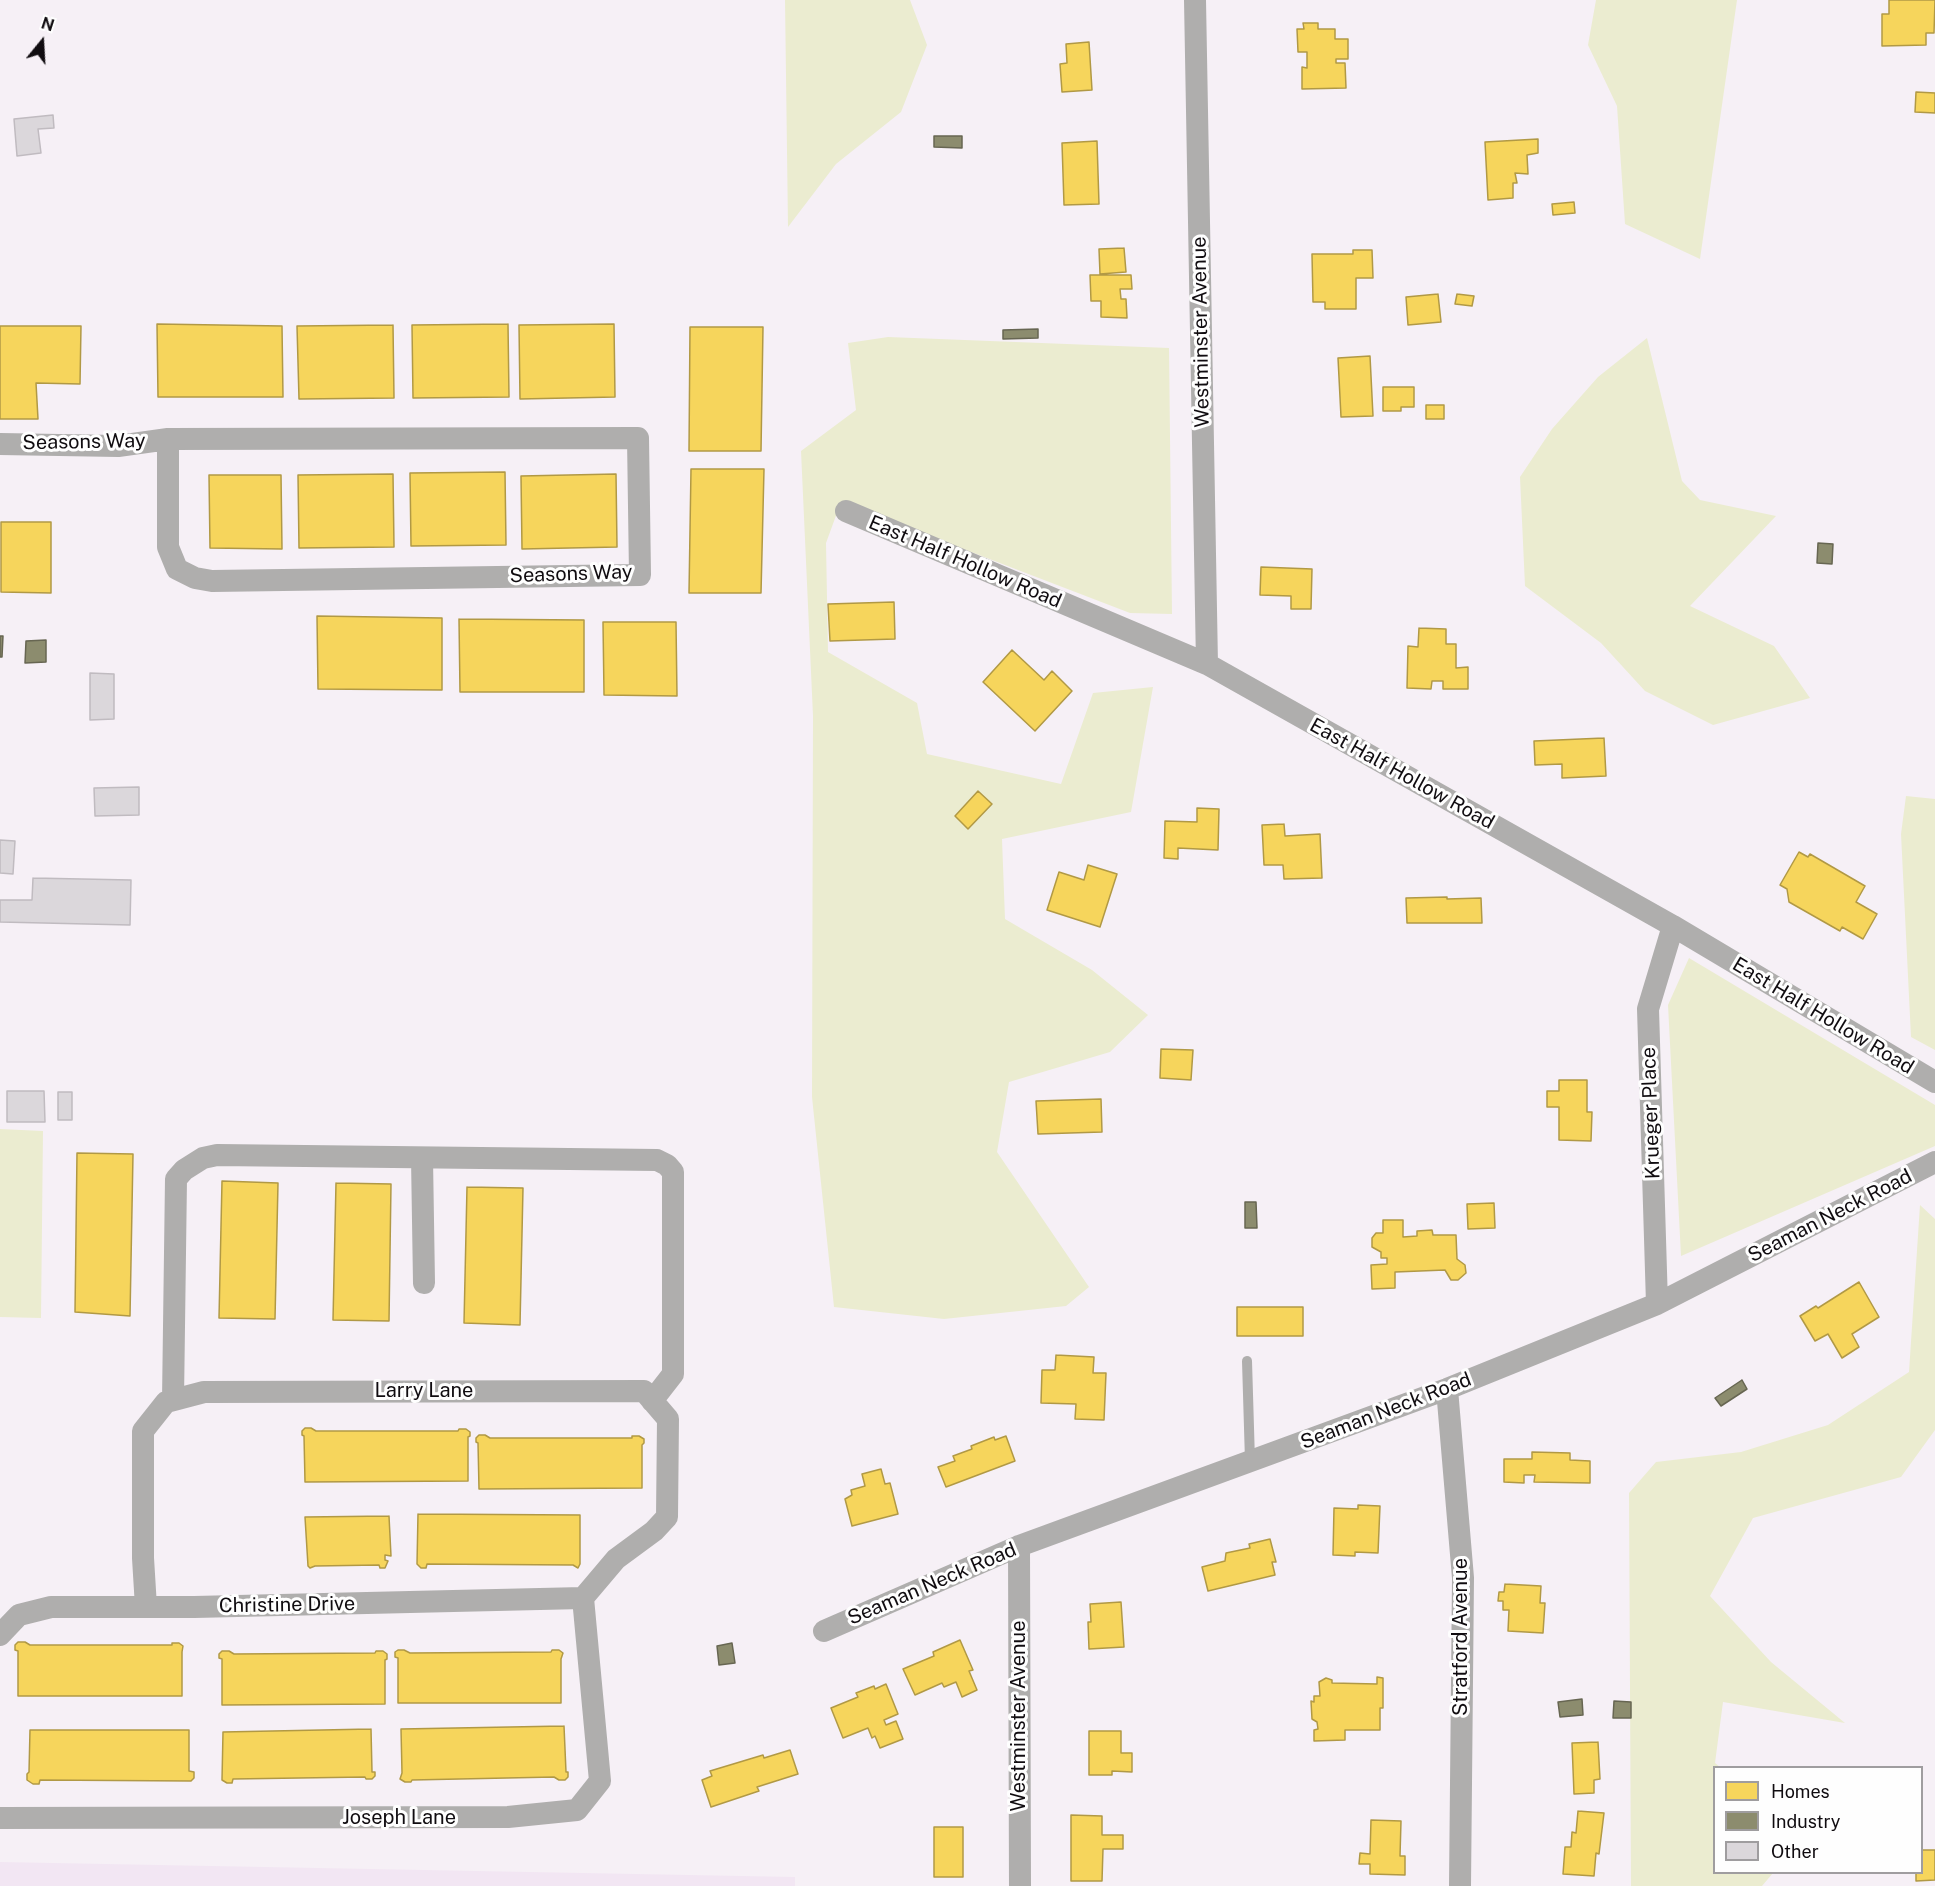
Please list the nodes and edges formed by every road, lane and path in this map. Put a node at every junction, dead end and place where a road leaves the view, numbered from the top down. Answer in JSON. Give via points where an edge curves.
{"nodes":[{"id":1,"x":1195,"y":0,"type":"edge"},
{"id":2,"x":168,"y":439,"type":"junction"},
{"id":3,"x":0,"y":444,"type":"edge"},
{"id":4,"x":846,"y":511,"type":"dead end"},
{"id":5,"x":1207,"y":664,"type":"junction"},
{"id":6,"x":1673,"y":926,"type":"junction"},
{"id":7,"x":1935,"y":1082,"type":"edge"},
{"id":8,"x":422,"y":1158,"type":"junction"},
{"id":9,"x":1935,"y":1162,"type":"edge"},
{"id":10,"x":424,"y":1283,"type":"dead end"},
{"id":11,"x":1657,"y":1304,"type":"junction"},
{"id":12,"x":1246,"y":1361,"type":"dead end"},
{"id":13,"x":1448,"y":1389,"type":"junction"},
{"id":14,"x":173,"y":1400,"type":"junction"},
{"id":15,"x":652,"y":1401,"type":"junction"},
{"id":16,"x":1250,"y":1462,"type":"junction"},
{"id":17,"x":1019,"y":1546,"type":"junction"},
{"id":18,"x":583,"y":1598,"type":"junction"},
{"id":19,"x":146,"y":1607,"type":"junction"},
{"id":20,"x":824,"y":1631,"type":"dead end"},
{"id":21,"x":0,"y":1635,"type":"edge"},
{"id":22,"x":0,"y":1818,"type":"edge"},
{"id":23,"x":1020,"y":1886,"type":"edge"},
{"id":24,"x":1461,"y":1886,"type":"edge"}],
"edges":[{"from":1,"to":5,"type":"street","name":"Westminster Avenue"},
{"from":2,"to":2,"type":"street","name":"Seasons Way","via":[[638,438],[640,576],[212,581],[195,578],[177,569],[168,547]]},
{"from":2,"to":3,"type":"street","name":"Seasons Way","via":[[118,446]]},
{"from":4,"to":5,"type":"street","name":"East Half Hollow Road"},
{"from":5,"to":6,"type":"street","name":"East Half Hollow Road"},
{"from":6,"to":7,"type":"street","name":"East Half Hollow Road"},
{"from":6,"to":11,"type":"street","name":"Krueger Place","via":[[1647,1009]]},
{"from":8,"to":10,"type":"street"},
{"from":8,"to":14,"type":"street","via":[[217,1155],[203,1158],[184,1170],[176,1179]]},
{"from":8,"to":15,"type":"street","via":[[657,1160],[667,1165],[673,1172],[673,1374]]},
{"from":9,"to":11,"type":"street","name":"Seaman Neck Road"},
{"from":11,"to":13,"type":"street","name":"Seaman Neck Road"},
{"from":12,"to":16,"type":"lane"},
{"from":13,"to":16,"type":"street","name":"Seaman Neck Road"},
{"from":13,"to":24,"type":"street","name":"Stratford Avenue","via":[[1463,1578]]},
{"from":14,"to":15,"type":"street","name":"Larry Lane","via":[[204,1392],[644,1391]]},
{"from":14,"to":19,"type":"street","name":"Larry Lane","via":[[166,1402],[143,1431]]},
{"from":15,"to":18,"type":"street","via":[[668,1419],[667,1517],[616,1559]]},
{"from":16,"to":17,"type":"street","name":"Seaman Neck Road"},
{"from":17,"to":20,"type":"street","name":"Seaman Neck Road"},
{"from":17,"to":23,"type":"street","name":"Westminster Avenue"},
{"from":18,"to":19,"type":"street","name":"Christine Drive"},
{"from":18,"to":22,"type":"street","name":"Joseph Lane","via":[[600,1781],[577,1810],[508,1817]]},
{"from":19,"to":21,"type":"street","name":"Christine Drive","via":[[51,1607],[19,1615]]}]}
